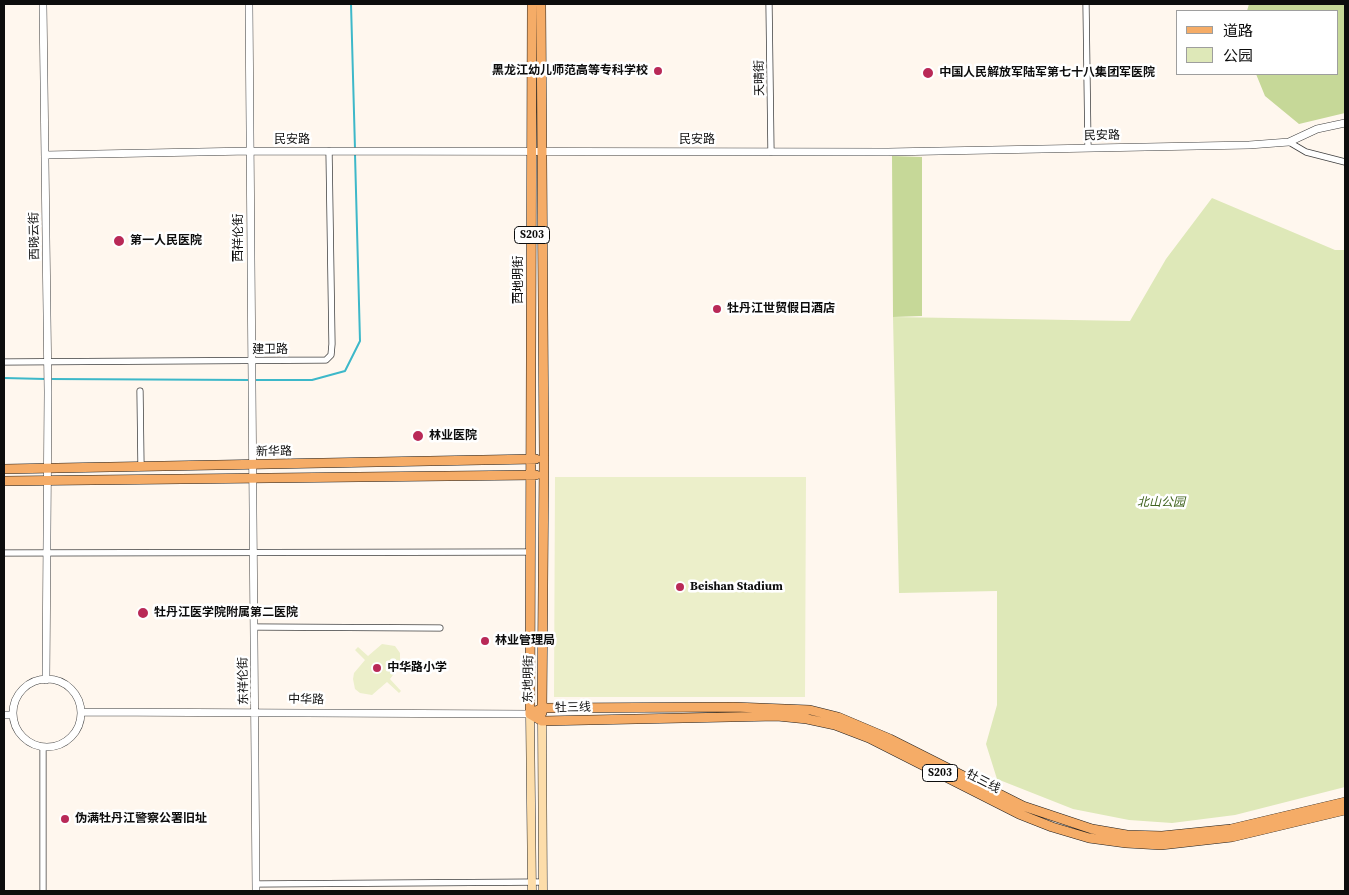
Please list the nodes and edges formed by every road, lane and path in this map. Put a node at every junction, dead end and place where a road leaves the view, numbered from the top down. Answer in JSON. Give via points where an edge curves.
{"nodes":[{"id":1,"x":43,"y":4,"type":"edge"},
{"id":2,"x":249,"y":4,"type":"edge"},
{"id":3,"x":532,"y":4,"type":"edge"},
{"id":4,"x":541,"y":4,"type":"edge"},
{"id":5,"x":770,"y":4,"type":"edge"},
{"id":6,"x":1086,"y":4,"type":"edge"},
{"id":7,"x":1345,"y":123,"type":"edge"},
{"id":8,"x":1289,"y":142,"type":"junction"},
{"id":9,"x":1088,"y":148,"type":"junction"},
{"id":10,"x":250,"y":151,"type":"junction"},
{"id":11,"x":329,"y":151,"type":"junction"},
{"id":12,"x":537,"y":152,"type":"junction"},
{"id":13,"x":771,"y":152,"type":"junction"},
{"id":14,"x":45,"y":155,"type":"junction"},
{"id":15,"x":1345,"y":162,"type":"edge"},
{"id":16,"x":252,"y":360,"type":"junction"},
{"id":17,"x":4,"y":362,"type":"edge"},
{"id":18,"x":48,"y":362,"type":"junction"},
{"id":19,"x":140,"y":391,"type":"dead end"},
{"id":20,"x":141,"y":466,"type":"junction"},
{"id":21,"x":532,"y":467,"type":"junction"},
{"id":22,"x":544,"y":467,"type":"junction"},
{"id":23,"x":46,"y":468,"type":"junction"},
{"id":24,"x":4,"y":469,"type":"edge"},
{"id":25,"x":252,"y":471,"type":"junction"},
{"id":26,"x":47,"y":480,"type":"junction"},
{"id":27,"x":4,"y":481,"type":"edge"},
{"id":28,"x":531,"y":552,"type":"junction"},
{"id":29,"x":4,"y":553,"type":"edge"},
{"id":30,"x":46,"y":553,"type":"junction"},
{"id":31,"x":253,"y":553,"type":"junction"},
{"id":32,"x":254,"y":627,"type":"junction"},
{"id":33,"x":440,"y":628,"type":"dead end"},
{"id":34,"x":46,"y":680,"type":"junction"},
{"id":35,"x":542,"y":708,"type":"junction"},
{"id":36,"x":255,"y":711,"type":"junction"},
{"id":37,"x":81,"y":712,"type":"junction"},
{"id":38,"x":530,"y":714,"type":"junction"},
{"id":39,"x":4,"y":715,"type":"edge"},
{"id":40,"x":13,"y":715,"type":"junction"},
{"id":41,"x":542,"y":721,"type":"junction"},
{"id":42,"x":43,"y":747,"type":"junction"},
{"id":43,"x":1345,"y":802,"type":"edge"},
{"id":44,"x":1345,"y":810,"type":"edge"},
{"id":45,"x":531,"y":882,"type":"junction"},
{"id":46,"x":543,"y":882,"type":"junction"},
{"id":47,"x":256,"y":888,"type":"edge"},
{"id":48,"x":43,"y":891,"type":"edge"},
{"id":49,"x":532,"y":891,"type":"edge"},
{"id":50,"x":543,"y":891,"type":"edge"}],
"edges":[{"from":1,"to":14,"type":"street","name":"西晓云街"},
{"from":2,"to":10,"type":"street","name":"西祥伦街"},
{"from":3,"to":12,"type":"main road","name":"西地明街","number":"S203"},
{"from":4,"to":12,"type":"main road","name":"西地明街","number":"S203"},
{"from":5,"to":13,"type":"street","name":"天晴街"},
{"from":6,"to":9,"type":"street"},
{"from":7,"to":8,"type":"street","name":"民安路","via":[[1317,128]]},
{"from":8,"to":9,"type":"street","name":"民安路"},
{"from":8,"to":15,"type":"street","via":[[1306,152]]},
{"from":9,"to":13,"type":"street","name":"民安路"},
{"from":10,"to":11,"type":"street","name":"民安路"},
{"from":10,"to":14,"type":"street","name":"民安路"},
{"from":10,"to":16,"type":"street","name":"西祥伦街"},
{"from":11,"to":12,"type":"street","name":"民安路"},
{"from":11,"to":16,"type":"street","name":"建卫路","via":[[331,355],[326,360]]},
{"from":12,"to":13,"type":"street","name":"民安路"},
{"from":12,"to":21,"type":"main road","name":"西地明街","number":"S203"},
{"from":12,"to":22,"type":"main road","name":"西地明街","number":"S203"},
{"from":14,"to":18,"type":"street","name":"西晓云街"},
{"from":16,"to":18,"type":"street","name":"建卫路"},
{"from":16,"to":25,"type":"street","name":"西祥伦街"},
{"from":17,"to":18,"type":"street","name":"建卫路"},
{"from":18,"to":23,"type":"street","name":"西晓云街"},
{"from":19,"to":20,"type":"street"},
{"from":20,"to":23,"type":"main road","name":"新华路"},
{"from":20,"to":25,"type":"main road","name":"新华路"},
{"from":21,"to":22,"type":"main road","name":"新华路"},
{"from":21,"to":22,"type":"main road"},
{"from":21,"to":25,"type":"main road","name":"新华路"},
{"from":21,"to":25,"type":"main road"},
{"from":21,"to":28,"type":"main road","name":"东地明街","number":"S203"},
{"from":22,"to":35,"type":"main road","name":"东地明街","number":"S203"},
{"from":23,"to":24,"type":"main road","name":"新华路"},
{"from":23,"to":26,"type":"street","name":"西晓云街"},
{"from":25,"to":26,"type":"main road"},
{"from":25,"to":31,"type":"street","name":"东祥伦街"},
{"from":26,"to":27,"type":"main road"},
{"from":26,"to":30,"type":"street","name":"西晓云街"},
{"from":28,"to":31,"type":"street"},
{"from":28,"to":38,"type":"main road","name":"东地明街","number":"S203"},
{"from":29,"to":30,"type":"street"},
{"from":30,"to":31,"type":"street"},
{"from":30,"to":34,"type":"street","name":"西晓云街"},
{"from":31,"to":32,"type":"street","name":"东祥伦街"},
{"from":32,"to":33,"type":"street"},
{"from":32,"to":36,"type":"street","name":"东祥伦街"},
{"from":34,"to":37,"type":"street","via":[[56,681],[74,692]]},
{"from":34,"to":40,"type":"street","via":[[26,687],[14,704]]},
{"from":35,"to":38,"type":"main road","name":"牡三线","number":"S203"},
{"from":35,"to":41,"type":"main road","name":"东地明街","number":"S203"},
{"from":35,"to":43,"type":"main road","name":"牡三线","number":"S203","via":[[810,710],[838,717],[890,739],[1023,806],[1092,828],[1127,834],[1162,836],[1231,829]]},
{"from":36,"to":37,"type":"street","name":"中华路"},
{"from":36,"to":38,"type":"street","name":"中华路"},
{"from":36,"to":47,"type":"street","name":"东祥伦街"},
{"from":37,"to":42,"type":"street","via":[[77,728],[67,741]]},
{"from":38,"to":41,"type":"main road","name":"牡三线"},
{"from":38,"to":45,"type":"main road","name":"东地明街"},
{"from":39,"to":40,"type":"street"},
{"from":40,"to":42,"type":"street","via":[[26,740]]},
{"from":41,"to":44,"type":"main road","name":"牡三线","number":"S203","via":[[777,716],[807,719],[869,738],[1019,814],[1052,827],[1089,838],[1126,843],[1161,845],[1232,837]]},
{"from":41,"to":46,"type":"main road","name":"东地明街"},
{"from":42,"to":48,"type":"street"},
{"from":45,"to":46,"type":"street"},
{"from":45,"to":47,"type":"street"},
{"from":45,"to":49,"type":"main road","name":"东地明街"},
{"from":46,"to":50,"type":"main road","name":"东地明街"}]}
